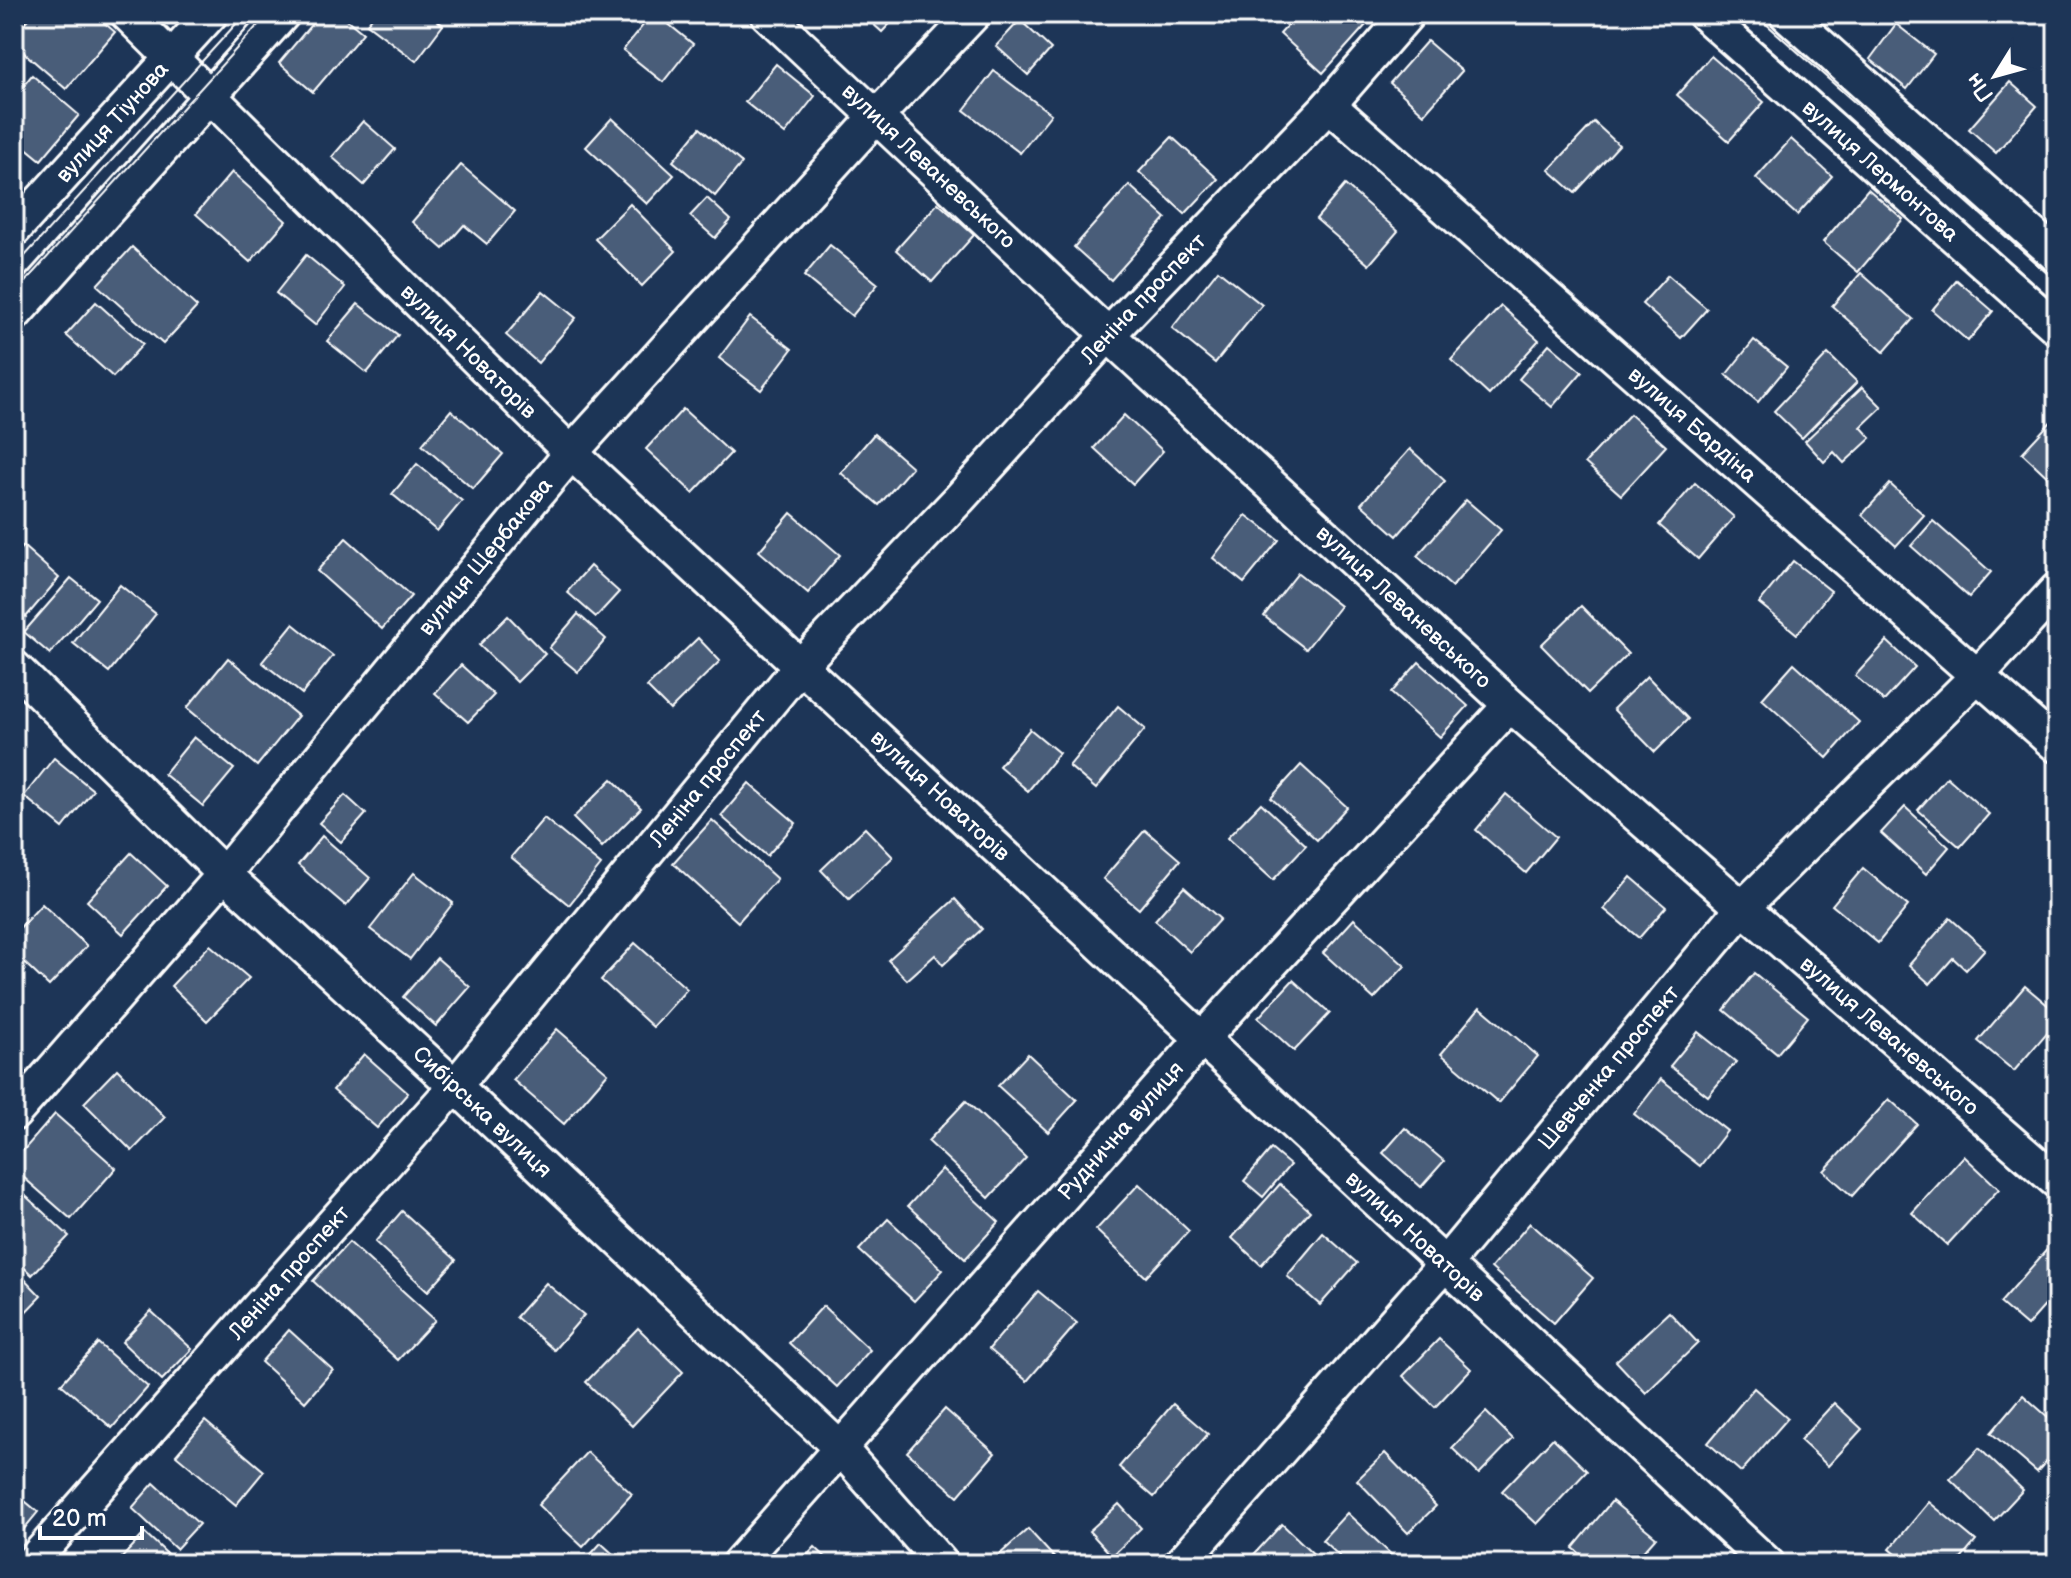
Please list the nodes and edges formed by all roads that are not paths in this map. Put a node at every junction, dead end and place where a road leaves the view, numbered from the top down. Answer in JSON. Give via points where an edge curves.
{"nodes":[{"id":1,"x":127,"y":14,"type":"edge"},
{"id":2,"x":211,"y":14,"type":"edge"},
{"id":3,"x":283,"y":14,"type":"edge"},
{"id":4,"x":767,"y":14,"type":"edge"},
{"id":5,"x":974,"y":14,"type":"edge"},
{"id":6,"x":1408,"y":14,"type":"edge"},
{"id":7,"x":1704,"y":14,"type":"edge"},
{"id":8,"x":1786,"y":14,"type":"edge"},
{"id":9,"x":171,"y":59,"type":"junction"},
{"id":10,"x":209,"y":97,"type":"junction"},
{"id":11,"x":1329,"y":105,"type":"junction"},
{"id":12,"x":875,"y":118,"type":"junction"},
{"id":13,"x":14,"y":230,"type":"edge"},
{"id":14,"x":2057,"y":256,"type":"edge"},
{"id":15,"x":14,"y":315,"type":"edge"},
{"id":16,"x":2057,"y":328,"type":"edge"},
{"id":17,"x":1108,"y":335,"type":"junction"},
{"id":18,"x":571,"y":453,"type":"junction"},
{"id":19,"x":2057,"y":589,"type":"edge"},
{"id":20,"x":800,"y":666,"type":"junction"},
{"id":21,"x":14,"y":667,"type":"edge"},
{"id":22,"x":1977,"y":676,"type":"junction"},
{"id":23,"x":1510,"y":705,"type":"junction"},
{"id":24,"x":2057,"y":746,"type":"edge"},
{"id":25,"x":224,"y":874,"type":"junction"},
{"id":26,"x":1743,"y":907,"type":"junction"},
{"id":27,"x":1202,"y":1039,"type":"junction"},
{"id":28,"x":455,"y":1086,"type":"junction"},
{"id":29,"x":14,"y":1114,"type":"edge"},
{"id":30,"x":2057,"y":1182,"type":"edge"},
{"id":31,"x":1445,"y":1264,"type":"junction"},
{"id":32,"x":840,"y":1448,"type":"junction"},
{"id":33,"x":30,"y":1564,"type":"edge"},
{"id":34,"x":738,"y":1564,"type":"edge"},
{"id":35,"x":942,"y":1564,"type":"edge"},
{"id":36,"x":1180,"y":1564,"type":"edge"},
{"id":37,"x":1768,"y":1564,"type":"edge"}],
"edges":[{"from":1,"to":9,"type":"street","name":"вулиця Новаторів"},
{"from":2,"to":9,"type":"street","name":"вулиця Тіунова"},
{"from":3,"to":10,"type":"street"},
{"from":4,"to":12,"type":"street","name":"вулиця Леваневського"},
{"from":5,"to":12,"type":"street","name":"вулиця Щербакова"},
{"from":6,"to":11,"type":"street","name":"Леніна проспект"},
{"from":7,"to":16,"type":"street","name":"вулиця Лермонтова"},
{"from":8,"to":14,"type":"street"},
{"from":9,"to":10,"type":"street","name":"вулиця Новаторів"},
{"from":9,"to":13,"type":"street","name":"вулиця Тіунова"},
{"from":10,"to":15,"type":"street"},
{"from":10,"to":18,"type":"street","name":"вулиця Новаторів"},
{"from":11,"to":17,"type":"street","name":"Леніна проспект"},
{"from":11,"to":22,"type":"street","name":"вулиця Бардіна"},
{"from":12,"to":17,"type":"street","name":"вулиця Леваневського"},
{"from":12,"to":18,"type":"street","name":"вулиця Щербакова"},
{"from":17,"to":20,"type":"street","name":"Леніна проспект"},
{"from":17,"to":23,"type":"street","name":"вулиця Леваневського"},
{"from":18,"to":20,"type":"street","name":"вулиця Новаторів"},
{"from":18,"to":25,"type":"street","name":"вулиця Щербакова"},
{"from":19,"to":22,"type":"street","name":"Шевченка проспект"},
{"from":20,"to":27,"type":"street","name":"вулиця Новаторів"},
{"from":20,"to":28,"type":"street","name":"Леніна проспект"},
{"from":21,"to":25,"type":"street","name":"Сибірська вулиця"},
{"from":22,"to":24,"type":"street","name":"вулиця Бардіна"},
{"from":22,"to":26,"type":"street","name":"Шевченка проспект"},
{"from":23,"to":26,"type":"street","name":"вулиця Леваневського"},
{"from":23,"to":27,"type":"street","name":"Руднична вулиця"},
{"from":25,"to":28,"type":"street","name":"Сибірська вулиця"},
{"from":25,"to":29,"type":"street","name":"вулиця Щербакова"},
{"from":26,"to":30,"type":"street","name":"вулиця Леваневського"},
{"from":26,"to":31,"type":"street","name":"Шевченка проспект"},
{"from":27,"to":31,"type":"street","name":"вулиця Новаторів"},
{"from":27,"to":32,"type":"street","name":"Руднична вулиця"},
{"from":28,"to":32,"type":"street","name":"Сибірська вулиця"},
{"from":28,"to":33,"type":"street","name":"Леніна проспект"},
{"from":31,"to":36,"type":"street","name":"Шевченка проспект"},
{"from":31,"to":37,"type":"street","name":"вулиця Новаторів"},
{"from":32,"to":34,"type":"street","name":"Руднична вулиця"},
{"from":32,"to":35,"type":"street","name":"Сибірська вулиця"}]}
